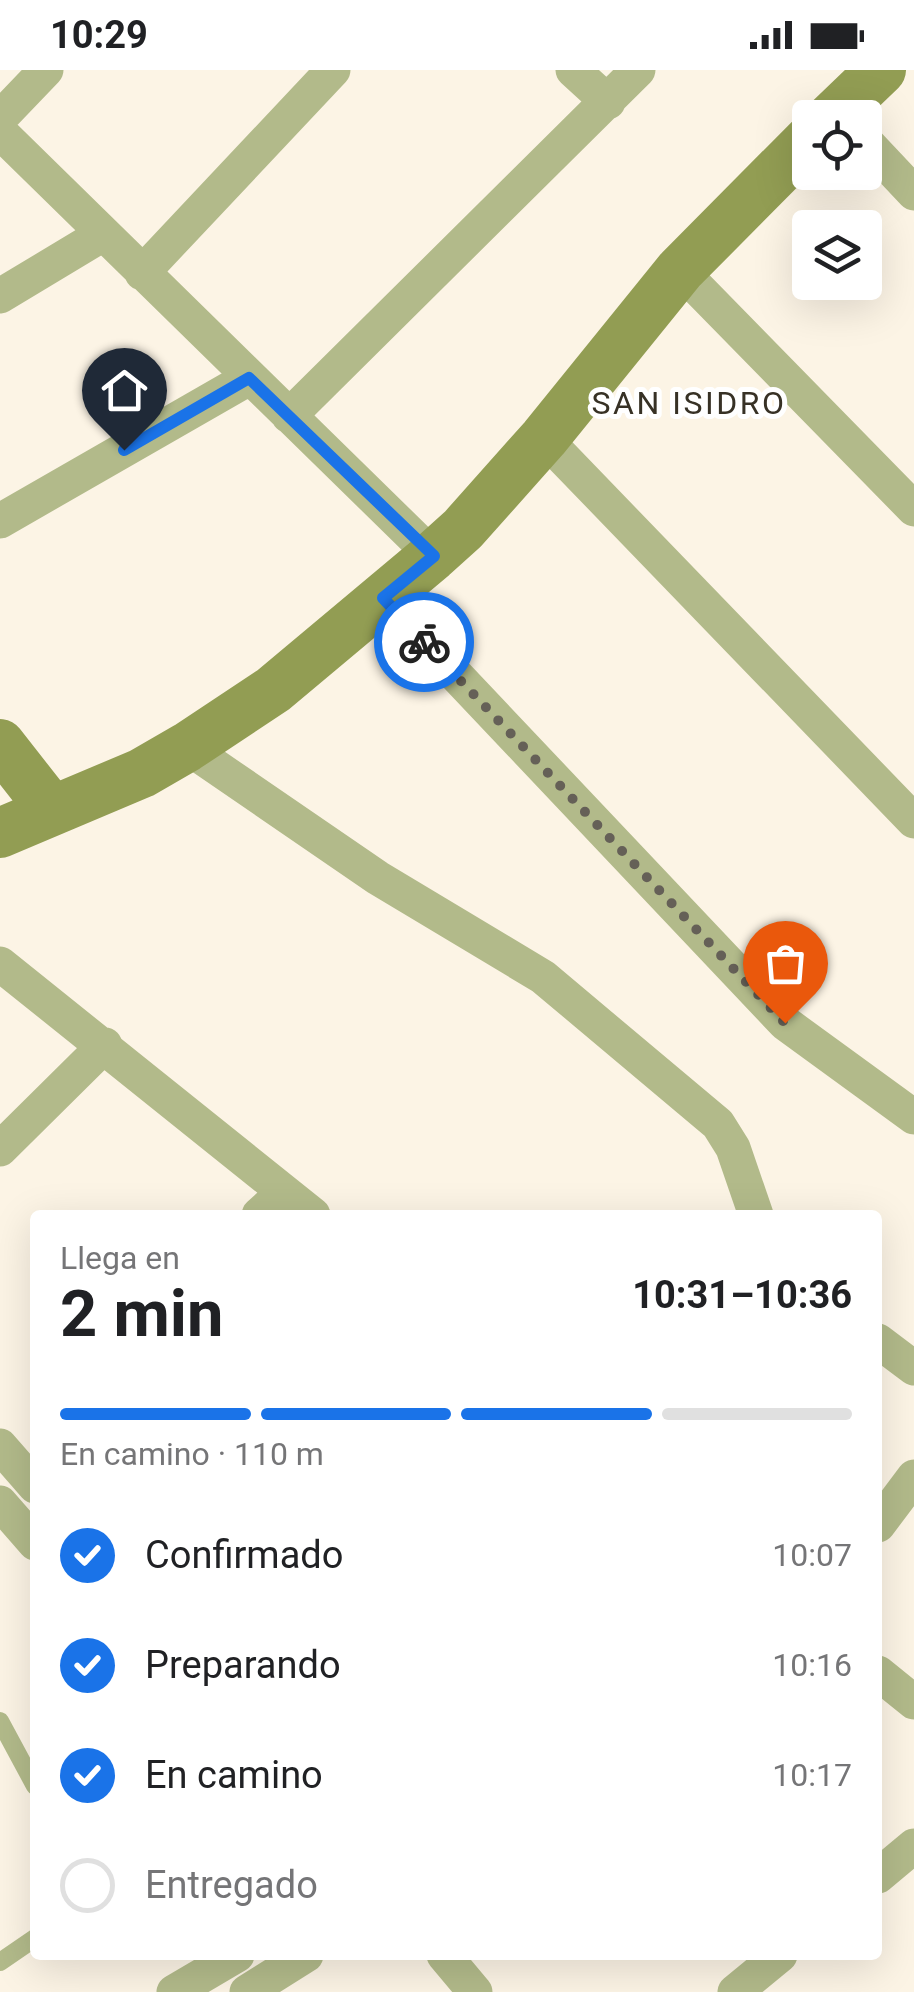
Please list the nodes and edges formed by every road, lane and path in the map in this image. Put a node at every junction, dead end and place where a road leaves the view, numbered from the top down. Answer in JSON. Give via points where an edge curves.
{"nodes":[{"id":1,"x":46,"y":70,"type":"edge"},
{"id":2,"x":333,"y":70,"type":"edge"},
{"id":3,"x":574,"y":70,"type":"edge"},
{"id":4,"x":638,"y":70,"type":"edge"},
{"id":5,"x":608,"y":102,"type":"junction"},
{"id":6,"x":0,"y":118,"type":"edge"},
{"id":7,"x":0,"y":132,"type":"edge"},
{"id":8,"x":882,"y":151,"type":"edge"},
{"id":9,"x":792,"y":161,"type":"edge"},
{"id":10,"x":914,"y":193,"type":"edge"},
{"id":11,"x":103,"y":234,"type":"junction"},
{"id":12,"x":680,"y":270,"type":"junction"},
{"id":13,"x":142,"y":273,"type":"junction"},
{"id":14,"x":0,"y":296,"type":"edge"},
{"id":15,"x":249,"y":378,"type":"junction"},
{"id":16,"x":288,"y":416,"type":"junction"},
{"id":17,"x":544,"y":438,"type":"junction"},
{"id":18,"x":914,"y":509,"type":"edge"},
{"id":19,"x":0,"y":521,"type":"edge"},
{"id":20,"x":434,"y":556,"type":"junction"},
{"id":21,"x":383,"y":598,"type":"junction"},
{"id":22,"x":0,"y":744,"type":"edge"},
{"id":23,"x":187,"y":748,"type":"junction"},
{"id":24,"x":52,"y":809,"type":"junction"},
{"id":25,"x":914,"y":822,"type":"edge"},
{"id":26,"x":0,"y":833,"type":"edge"},
{"id":27,"x":0,"y":964,"type":"edge"},
{"id":28,"x":105,"y":1045,"type":"junction"},
{"id":29,"x":914,"y":1117,"type":"edge"},
{"id":30,"x":0,"y":1148,"type":"edge"},
{"id":31,"x":272,"y":1203,"type":"edge"},
{"id":32,"x":754,"y":1210,"type":"edge"},
{"id":33,"x":882,"y":1343,"type":"edge"},
{"id":34,"x":914,"y":1368,"type":"edge"},
{"id":35,"x":0,"y":1446,"type":"edge"},
{"id":36,"x":914,"y":1477,"type":"edge"},
{"id":37,"x":30,"y":1480,"type":"edge"},
{"id":38,"x":0,"y":1503,"type":"edge"},
{"id":39,"x":882,"y":1521,"type":"edge"},
{"id":40,"x":30,"y":1537,"type":"edge"},
{"id":41,"x":882,"y":1676,"type":"edge"},
{"id":42,"x":914,"y":1702,"type":"edge"},
{"id":43,"x":0,"y":1722,"type":"edge"},
{"id":44,"x":30,"y":1777,"type":"edge"},
{"id":45,"x":914,"y":1846,"type":"edge"},
{"id":46,"x":882,"y":1873,"type":"edge"},
{"id":47,"x":30,"y":1941,"type":"edge"},
{"id":48,"x":228,"y":1960,"type":"edge"},
{"id":49,"x":298,"y":1960,"type":"edge"},
{"id":50,"x":448,"y":1960,"type":"edge"},
{"id":51,"x":774,"y":1960,"type":"edge"},
{"id":52,"x":0,"y":1962,"type":"edge"},
{"id":53,"x":174,"y":1992,"type":"edge"},
{"id":54,"x":247,"y":1992,"type":"edge"},
{"id":55,"x":474,"y":1992,"type":"edge"},
{"id":56,"x":735,"y":1992,"type":"edge"}],
"edges":[{"from":1,"to":6,"type":"street"},
{"from":2,"to":13,"type":"street"},
{"from":3,"to":5,"type":"street"},
{"from":4,"to":5,"type":"street"},
{"from":5,"to":16,"type":"street"},
{"from":7,"to":11,"type":"street"},
{"from":8,"to":10,"type":"street"},
{"from":9,"to":12,"type":"street"},
{"from":11,"to":13,"type":"street"},
{"from":11,"to":14,"type":"street"},
{"from":12,"to":17,"type":"street"},
{"from":12,"to":18,"type":"street"},
{"from":13,"to":15,"type":"street"},
{"from":15,"to":16,"type":"street"},
{"from":15,"to":19,"type":"street"},
{"from":16,"to":20,"type":"street"},
{"from":17,"to":20,"type":"street"},
{"from":17,"to":25,"type":"street"},
{"from":20,"to":21,"type":"street"},
{"from":21,"to":23,"type":"street","via":[[273,690]]},
{"from":21,"to":29,"type":"street","via":[[785,1023]]},
{"from":22,"to":24,"type":"street"},
{"from":23,"to":24,"type":"street"},
{"from":23,"to":32,"type":"street","via":[[378,878],[543,977],[599,1022],[718,1124]]},
{"from":24,"to":26,"type":"street"},
{"from":27,"to":28,"type":"street"},
{"from":28,"to":30,"type":"street"},
{"from":28,"to":31,"type":"street"},
{"from":33,"to":34,"type":"street"},
{"from":35,"to":37,"type":"street"},
{"from":36,"to":39,"type":"street"},
{"from":38,"to":40,"type":"street"},
{"from":41,"to":42,"type":"street"},
{"from":43,"to":44,"type":"lane"},
{"from":45,"to":46,"type":"street"},
{"from":47,"to":52,"type":"lane"},
{"from":48,"to":53,"type":"street"},
{"from":49,"to":54,"type":"street"},
{"from":50,"to":55,"type":"street"},
{"from":51,"to":56,"type":"street"}]}
